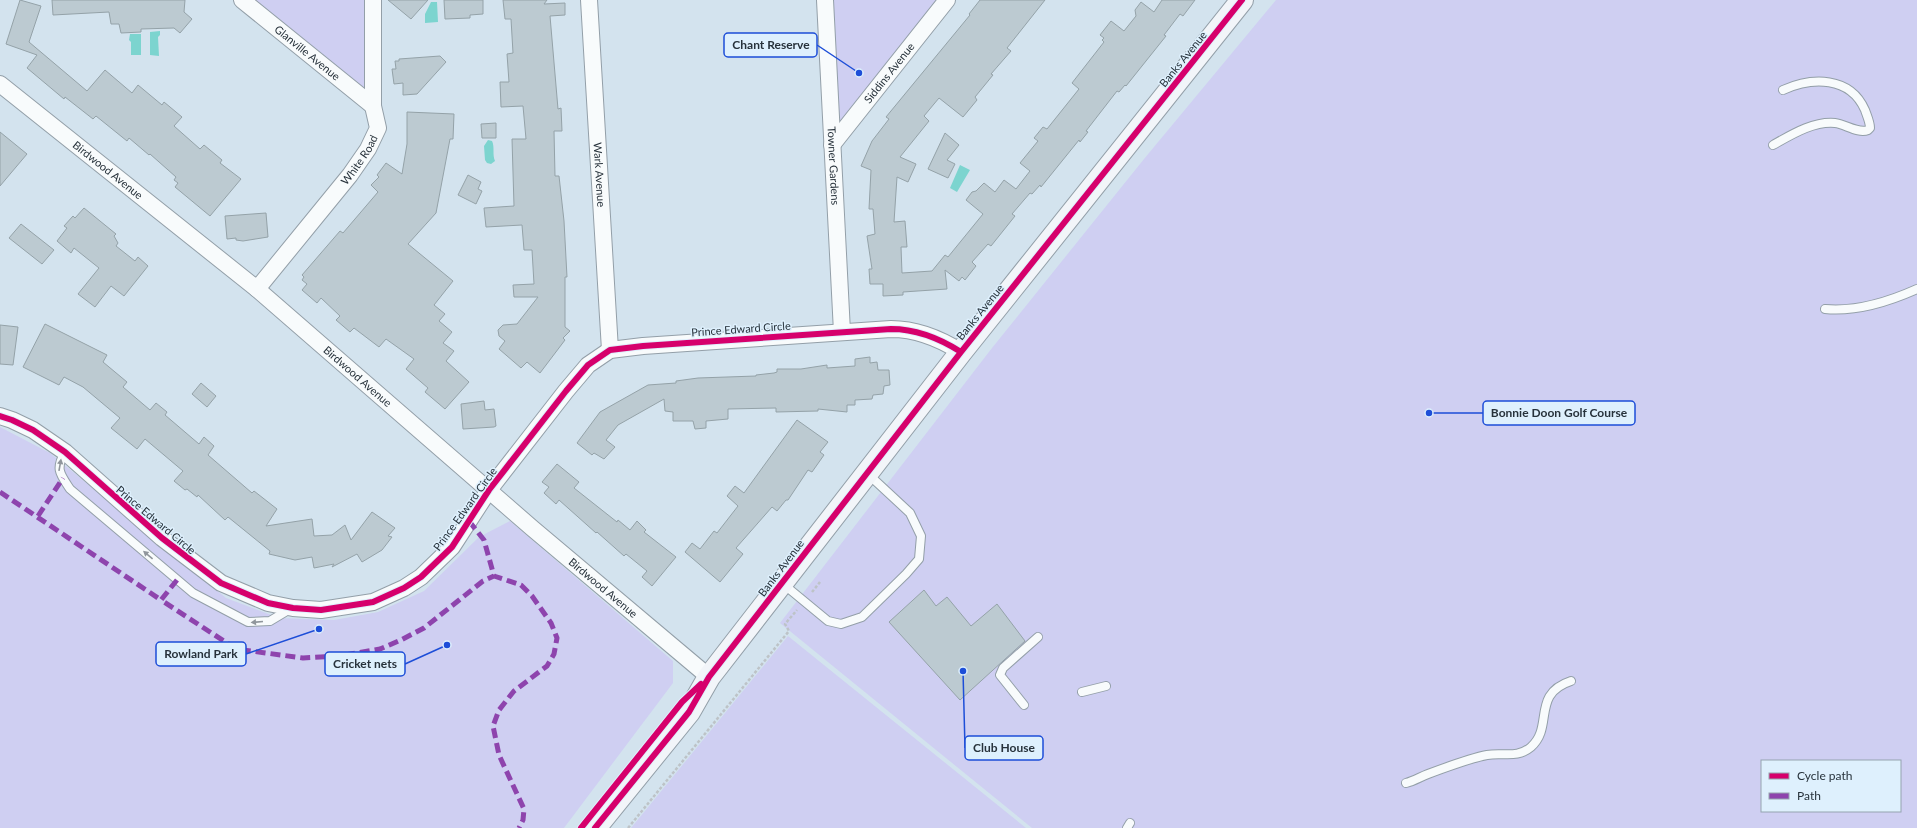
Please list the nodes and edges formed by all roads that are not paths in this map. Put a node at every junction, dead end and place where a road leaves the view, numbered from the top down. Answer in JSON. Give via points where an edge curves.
{"nodes":[{"id":1,"x":242,"y":0,"type":"edge"},
{"id":2,"x":373,"y":0,"type":"edge"},
{"id":3,"x":590,"y":0,"type":"edge"},
{"id":4,"x":825,"y":0,"type":"edge"},
{"id":5,"x":947,"y":0,"type":"edge"},
{"id":6,"x":1242,"y":0,"type":"edge"},
{"id":7,"x":0,"y":84,"type":"edge"},
{"id":8,"x":1782,"y":90,"type":"dead end"},
{"id":9,"x":373,"y":106,"type":"junction"},
{"id":10,"x":832,"y":145,"type":"junction"},
{"id":11,"x":1773,"y":145,"type":"dead end"},
{"id":12,"x":257,"y":289,"type":"junction"},
{"id":13,"x":1917,"y":289,"type":"edge"},
{"id":14,"x":1825,"y":309,"type":"dead end"},
{"id":15,"x":842,"y":332,"type":"junction"},
{"id":16,"x":610,"y":350,"type":"junction"},
{"id":17,"x":961,"y":352,"type":"junction"},
{"id":18,"x":0,"y":416,"type":"edge"},
{"id":19,"x":65,"y":452,"type":"junction"},
{"id":20,"x":867,"y":474,"type":"junction"},
{"id":21,"x":489,"y":490,"type":"junction"},
{"id":22,"x":782,"y":583,"type":"junction"},
{"id":23,"x":293,"y":608,"type":"junction"},
{"id":24,"x":1038,"y":637,"type":"dead end"},
{"id":25,"x":709,"y":677,"type":"junction"},
{"id":26,"x":1571,"y":681,"type":"dead end"},
{"id":27,"x":1106,"y":686,"type":"dead end"},
{"id":28,"x":1082,"y":692,"type":"dead end"},
{"id":29,"x":1024,"y":705,"type":"dead end"},
{"id":30,"x":1406,"y":783,"type":"dead end"},
{"id":31,"x":581,"y":828,"type":"edge"},
{"id":32,"x":595,"y":828,"type":"edge"}],
"edges":[{"from":1,"to":9,"type":"street","name":"Glanville Avenue"},
{"from":2,"to":9,"type":"street","name":"White Road"},
{"from":3,"to":16,"type":"street","name":"Wark Avenue"},
{"from":4,"to":10,"type":"street","name":"Towner Gardens"},
{"from":5,"to":10,"type":"street","name":"Siddins Avenue"},
{"from":6,"to":17,"type":"street","name":"Banks Avenue"},
{"from":7,"to":12,"type":"street","name":"Birdwood Avenue"},
{"from":8,"to":11,"type":"lane","via":[[1808,82],[1841,85],[1859,98],[1870,125],[1865,132],[1833,123],[1820,124]]},
{"from":9,"to":12,"type":"street","name":"White Road","via":[[378,128],[368,149],[322,212]]},
{"from":10,"to":15,"type":"street","name":"Towner Gardens"},
{"from":12,"to":21,"type":"street","name":"Birdwood Avenue"},
{"from":13,"to":14,"type":"lane","via":[[1869,305],[1843,310]]},
{"from":15,"to":16,"type":"street","name":"Prince Edward Circle"},
{"from":15,"to":17,"type":"street","name":"Prince Edward Circle","via":[[908,329],[930,336]]},
{"from":16,"to":21,"type":"street","name":"Prince Edward Circle","via":[[598,357],[579,376]]},
{"from":17,"to":20,"type":"street","name":"Banks Avenue"},
{"from":18,"to":19,"type":"street","name":"Prince Edward Circle","via":[[33,430]]},
{"from":19,"to":23,"type":"street","name":"Prince Edward Circle","via":[[162,538],[220,584],[268,603]]},
{"from":23,"to":19,"type":"lane","one_way":true,"via":[[270,620],[248,622],[193,593],[70,489],[59,472],[59,462]]},
{"from":20,"to":22,"type":"street","name":"Banks Avenue"},
{"from":20,"to":22,"type":"lane","via":[[910,513],[922,536],[919,559],[862,617],[841,624],[828,621]]},
{"from":21,"to":23,"type":"street","name":"Prince Edward Circle","via":[[452,547],[426,572],[404,588],[373,602],[321,610]]},
{"from":21,"to":25,"type":"street","name":"Birdwood Avenue"},
{"from":22,"to":25,"type":"street","name":"Banks Avenue"},
{"from":24,"to":29,"type":"lane","via":[[1003,668],[1000,675]]},
{"from":25,"to":31,"type":"street","name":"Banks Avenue","via":[[682,702]]},
{"from":25,"to":32,"type":"street","name":"Banks Avenue","via":[[689,712]]},
{"from":26,"to":30,"type":"lane","via":[[1558,685],[1550,695],[1538,738],[1524,752],[1516,755],[1480,756]]},
{"from":27,"to":28,"type":"lane"}]}
